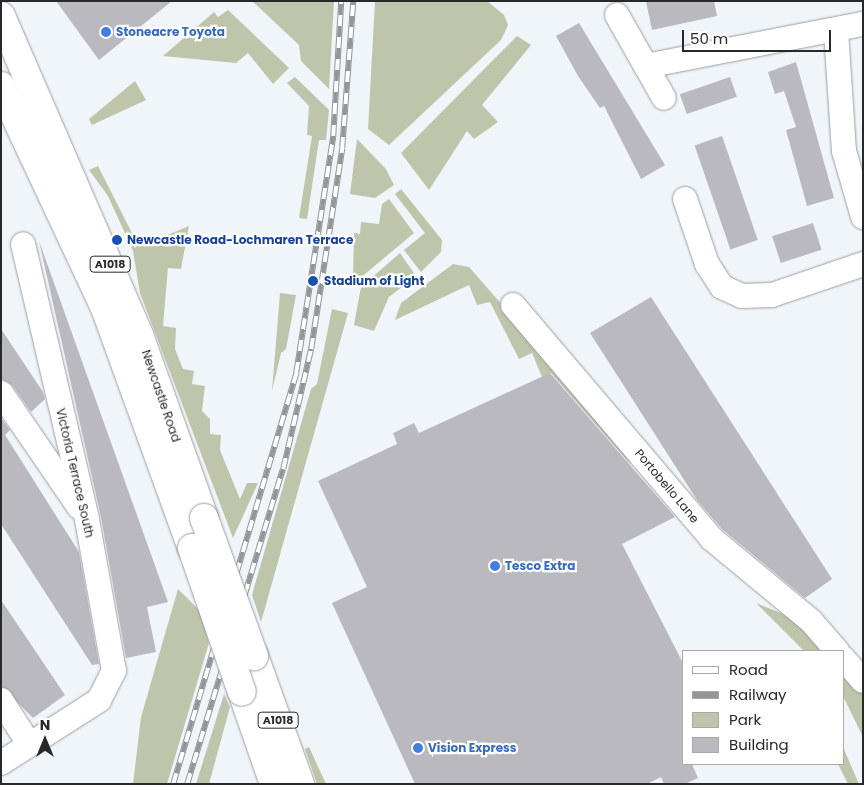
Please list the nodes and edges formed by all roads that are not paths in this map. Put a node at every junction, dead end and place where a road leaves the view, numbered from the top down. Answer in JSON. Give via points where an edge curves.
{"nodes":[{"id":1,"x":617,"y":15,"type":"dead end"},
{"id":2,"x":1,"y":16,"type":"edge"},
{"id":3,"x":863,"y":24,"type":"edge"},
{"id":4,"x":836,"y":31,"type":"junction"},
{"id":5,"x":646,"y":66,"type":"junction"},
{"id":6,"x":1,"y":86,"type":"edge"},
{"id":7,"x":664,"y":98,"type":"dead end"},
{"id":8,"x":685,"y":199,"type":"dead end"},
{"id":9,"x":863,"y":217,"type":"edge"},
{"id":10,"x":23,"y":244,"type":"dead end"},
{"id":11,"x":863,"y":264,"type":"edge"},
{"id":12,"x":513,"y":305,"type":"dead end"},
{"id":13,"x":1,"y":393,"type":"edge"},
{"id":14,"x":87,"y":519,"type":"junction"},
{"id":15,"x":836,"y":650,"type":"edge"},
{"id":16,"x":844,"y":659,"type":"edge"},
{"id":17,"x":863,"y":681,"type":"edge"},
{"id":18,"x":1,"y":700,"type":"edge"},
{"id":19,"x":29,"y":744,"type":"junction"},
{"id":20,"x":1,"y":763,"type":"edge"},
{"id":21,"x":274,"y":784,"type":"edge"},
{"id":22,"x":300,"y":784,"type":"edge"}],
"edges":[{"from":1,"to":5,"type":"street"},
{"from":2,"to":22,"type":"highway","name":"Newcastle Road","number":"A1018","bridge":true,"via":[[139,335]]},
{"from":3,"to":4,"type":"street"},
{"from":4,"to":5,"type":"street"},
{"from":4,"to":9,"type":"street","via":[[844,151]]},
{"from":5,"to":7,"type":"street"},
{"from":6,"to":21,"type":"highway","number":"A1018","bridge":true,"via":[[105,308]]},
{"from":8,"to":11,"type":"street","via":[[707,264],[722,287],[742,296],[772,295]]},
{"from":10,"to":14,"type":"street","name":"Victoria Terrace South"},
{"from":12,"to":15,"type":"street","name":"Portobello Lane","via":[[712,539],[811,621]]},
{"from":13,"to":14,"type":"street"},
{"from":14,"to":19,"type":"street","name":"Victoria Terrace South","via":[[114,671],[99,700]]},
{"from":16,"to":17,"type":"street"},
{"from":18,"to":19,"type":"street"},
{"from":19,"to":20,"type":"street"}]}
